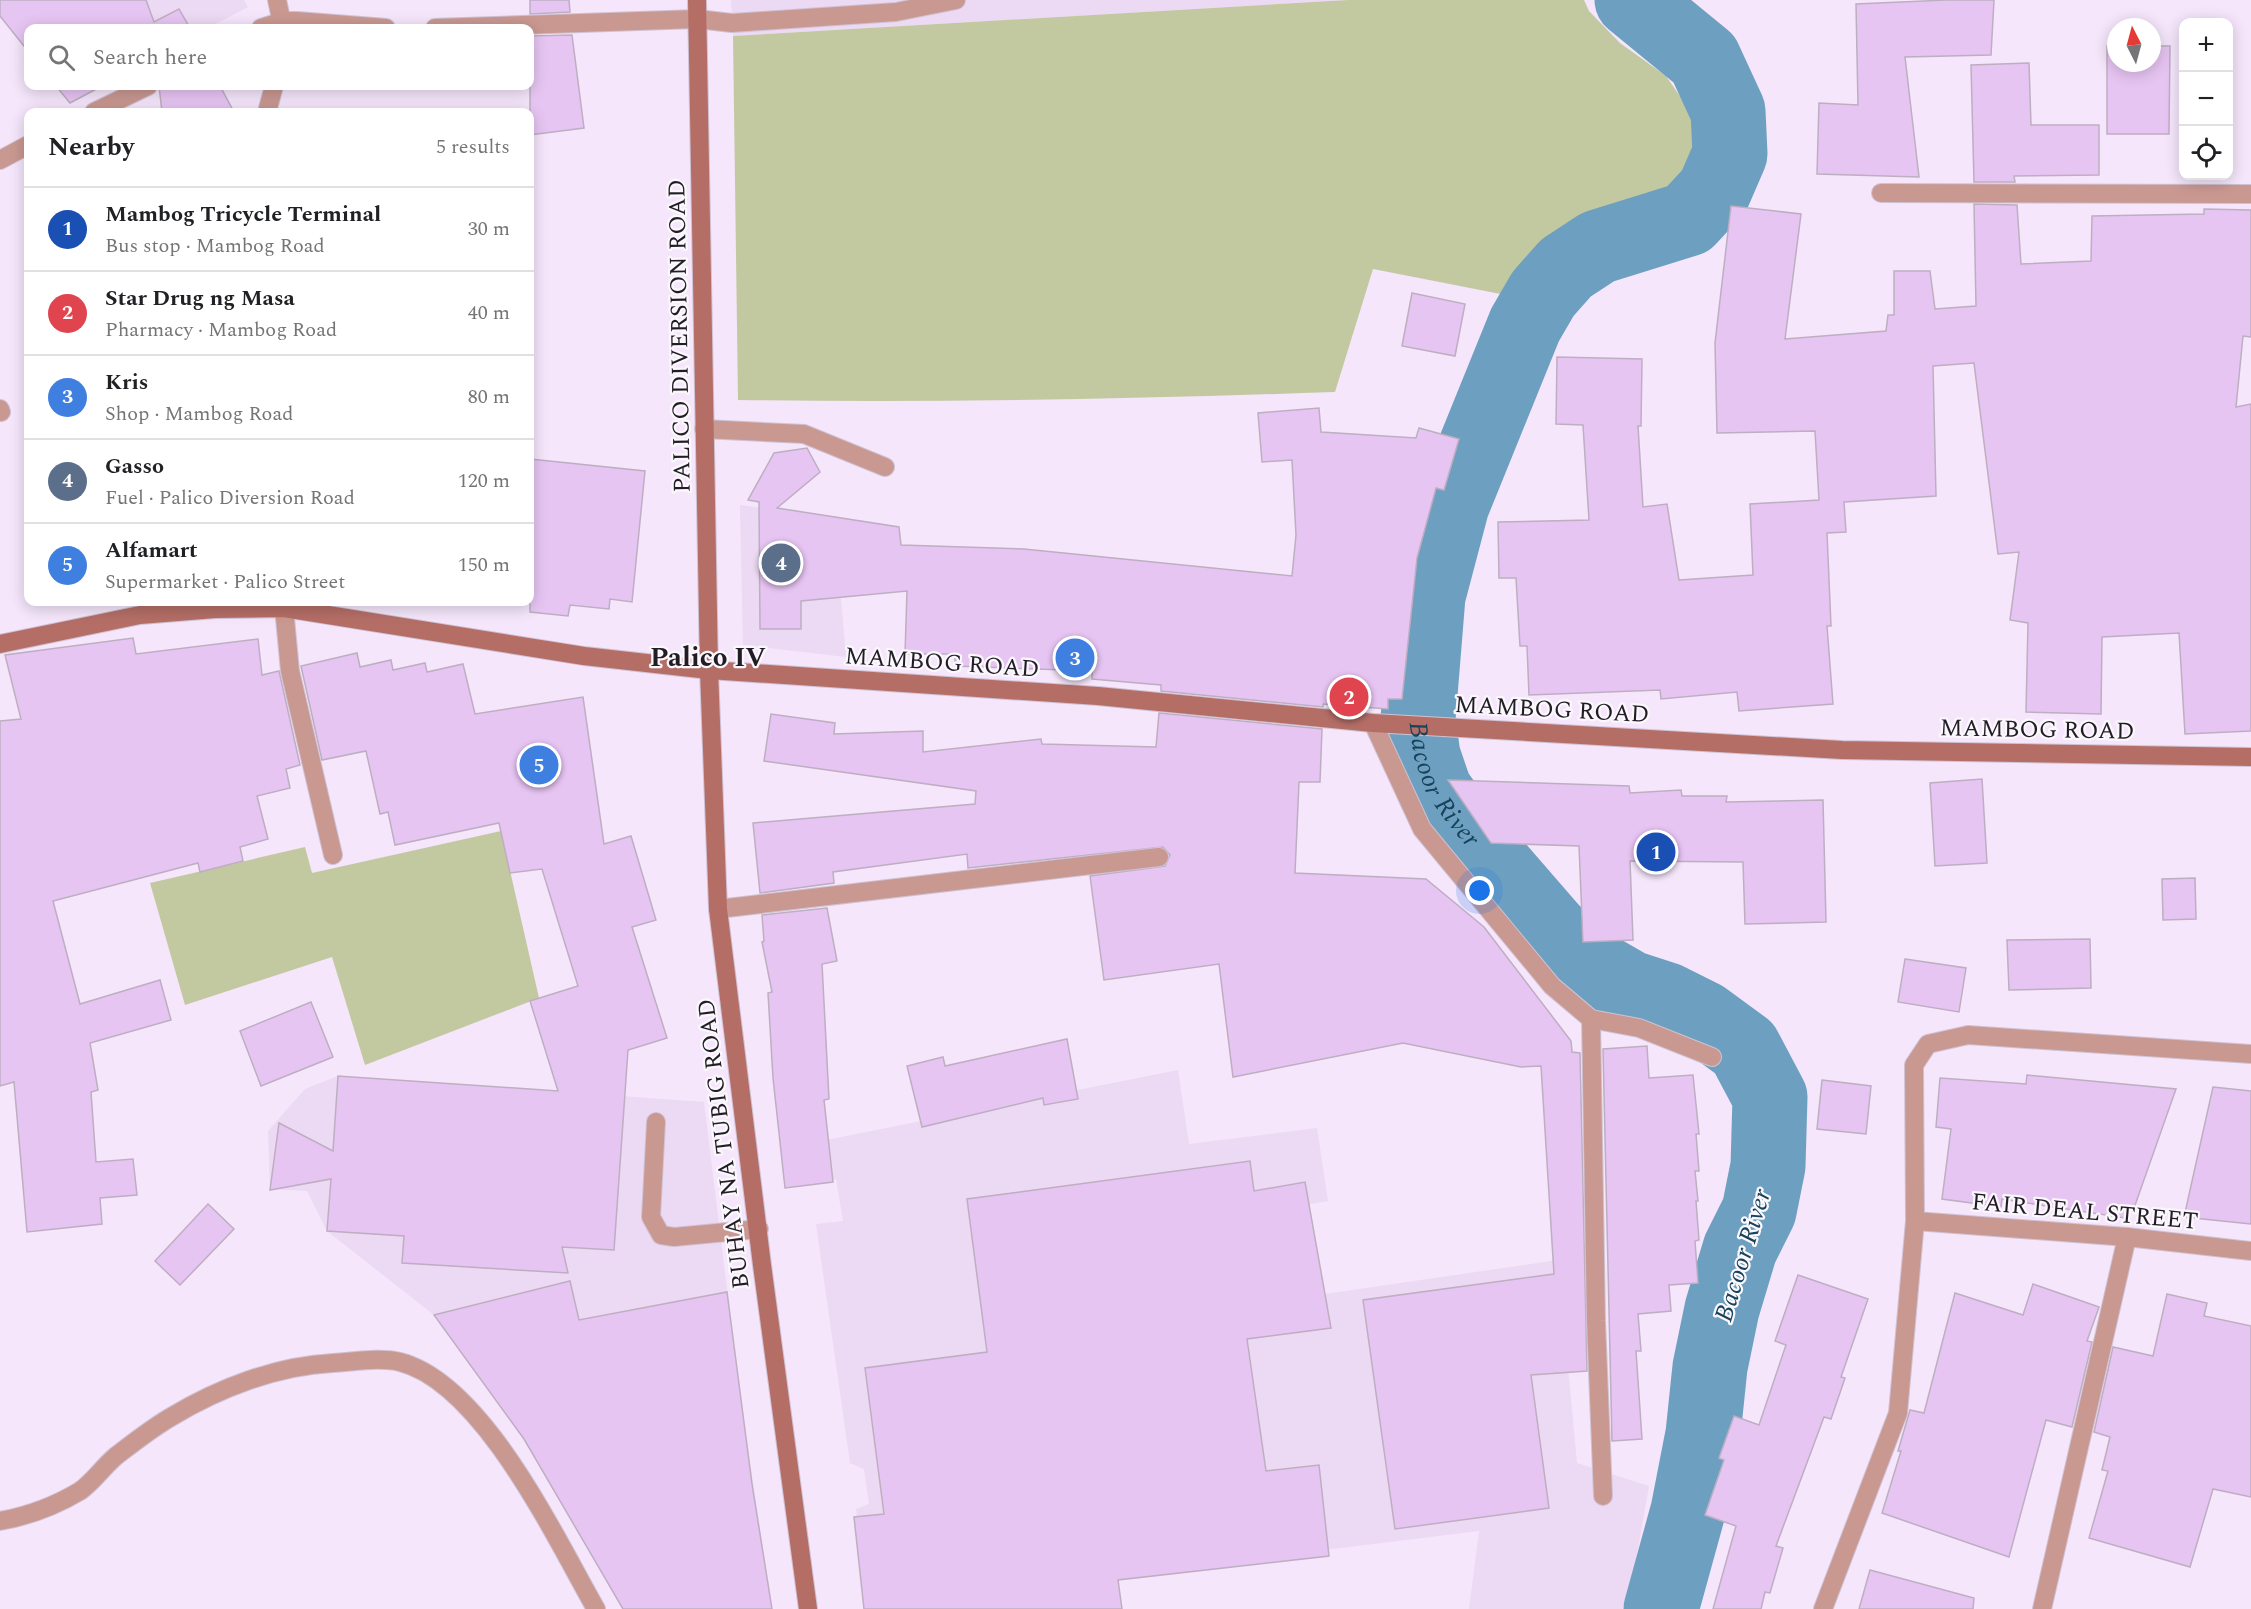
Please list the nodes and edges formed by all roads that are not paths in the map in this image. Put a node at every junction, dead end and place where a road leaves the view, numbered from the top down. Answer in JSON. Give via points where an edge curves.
{"nodes":[{"id":1,"x":277,"y":0,"type":"edge"},
{"id":2,"x":697,"y":0,"type":"edge"},
{"id":3,"x":956,"y":0,"type":"edge"},
{"id":4,"x":697,"y":19,"type":"junction"},
{"id":5,"x":283,"y":24,"type":"edge"},
{"id":6,"x":534,"y":25,"type":"edge"},
{"id":7,"x":140,"y":90,"type":"edge"},
{"id":8,"x":273,"y":90,"type":"edge"},
{"id":9,"x":102,"y":108,"type":"edge"},
{"id":10,"x":268,"y":108,"type":"edge"},
{"id":11,"x":24,"y":148,"type":"edge"},
{"id":12,"x":0,"y":160,"type":"edge"},
{"id":13,"x":1881,"y":193,"type":"dead end"},
{"id":14,"x":2251,"y":194,"type":"edge"},
{"id":15,"x":704,"y":429,"type":"junction"},
{"id":16,"x":885,"y":466,"type":"dead end"},
{"id":17,"x":284,"y":608,"type":"junction"},
{"id":18,"x":0,"y":644,"type":"edge"},
{"id":19,"x":709,"y":670,"type":"junction"},
{"id":20,"x":1373,"y":723,"type":"junction"},
{"id":21,"x":2251,"y":757,"type":"edge"},
{"id":22,"x":333,"y":855,"type":"dead end"},
{"id":23,"x":1159,"y":857,"type":"dead end"},
{"id":24,"x":718,"y":909,"type":"junction"},
{"id":25,"x":1591,"y":1019,"type":"junction"},
{"id":26,"x":2251,"y":1054,"type":"edge"},
{"id":27,"x":1712,"y":1057,"type":"dead end"},
{"id":28,"x":656,"y":1122,"type":"dead end"},
{"id":29,"x":1915,"y":1221,"type":"junction"},
{"id":30,"x":759,"y":1229,"type":"junction"},
{"id":31,"x":2127,"y":1237,"type":"junction"},
{"id":32,"x":2251,"y":1251,"type":"edge"},
{"id":33,"x":1603,"y":1496,"type":"dead end"},
{"id":34,"x":0,"y":1521,"type":"edge"},
{"id":35,"x":596,"y":1609,"type":"edge"},
{"id":36,"x":808,"y":1609,"type":"edge"},
{"id":37,"x":1823,"y":1609,"type":"edge"},
{"id":38,"x":2042,"y":1609,"type":"edge"}],
"edges":[{"from":1,"to":5,"type":"street"},
{"from":2,"to":4,"type":"main road","name":"PALICO DIVERSION ROAD"},
{"from":3,"to":4,"type":"street","via":[[896,12],[732,23]]},
{"from":4,"to":6,"type":"street"},
{"from":4,"to":15,"type":"main road","name":"PALICO DIVERSION ROAD"},
{"from":7,"to":9,"type":"street"},
{"from":8,"to":10,"type":"street"},
{"from":11,"to":12,"type":"street"},
{"from":13,"to":14,"type":"street"},
{"from":15,"to":16,"type":"street","via":[[804,434]]},
{"from":15,"to":19,"type":"main road","name":"PALICO DIVERSION ROAD"},
{"from":17,"to":18,"type":"main road","name":"MAMBOG ROAD","via":[[140,615]]},
{"from":17,"to":19,"type":"main road","name":"MAMBOG ROAD","via":[[584,656]]},
{"from":17,"to":22,"type":"street","via":[[290,671]]},
{"from":19,"to":20,"type":"main road","name":"MAMBOG ROAD","via":[[1098,696]]},
{"from":19,"to":24,"type":"main road","name":"BUHAY NA TUBIG ROAD"},
{"from":20,"to":21,"type":"main road","name":"MAMBOG ROAD","via":[[1842,750]]},
{"from":20,"to":25,"type":"street","via":[[1422,829],[1552,986]]},
{"from":23,"to":24,"type":"street"},
{"from":24,"to":30,"type":"main road","name":"BUHAY NA TUBIG ROAD"},
{"from":25,"to":27,"type":"street","via":[[1639,1028]]},
{"from":25,"to":33,"type":"street"},
{"from":26,"to":29,"type":"street","via":[[1968,1035],[1928,1044],[1914,1065]]},
{"from":28,"to":30,"type":"street","via":[[651,1217],[661,1235]]},
{"from":29,"to":31,"type":"street","name":"FAIR DEAL STREET"},
{"from":29,"to":37,"type":"street","via":[[1898,1413]]},
{"from":30,"to":36,"type":"main road","name":"BUHAY NA TUBIG ROAD"},
{"from":31,"to":32,"type":"street","name":"FAIR DEAL STREET"},
{"from":31,"to":38,"type":"street"},
{"from":34,"to":35,"type":"street","via":[[21,1517],[81,1490],[115,1457],[171,1417],[256,1378],[310,1364],[401,1362],[435,1378],[494,1436]]}]}
